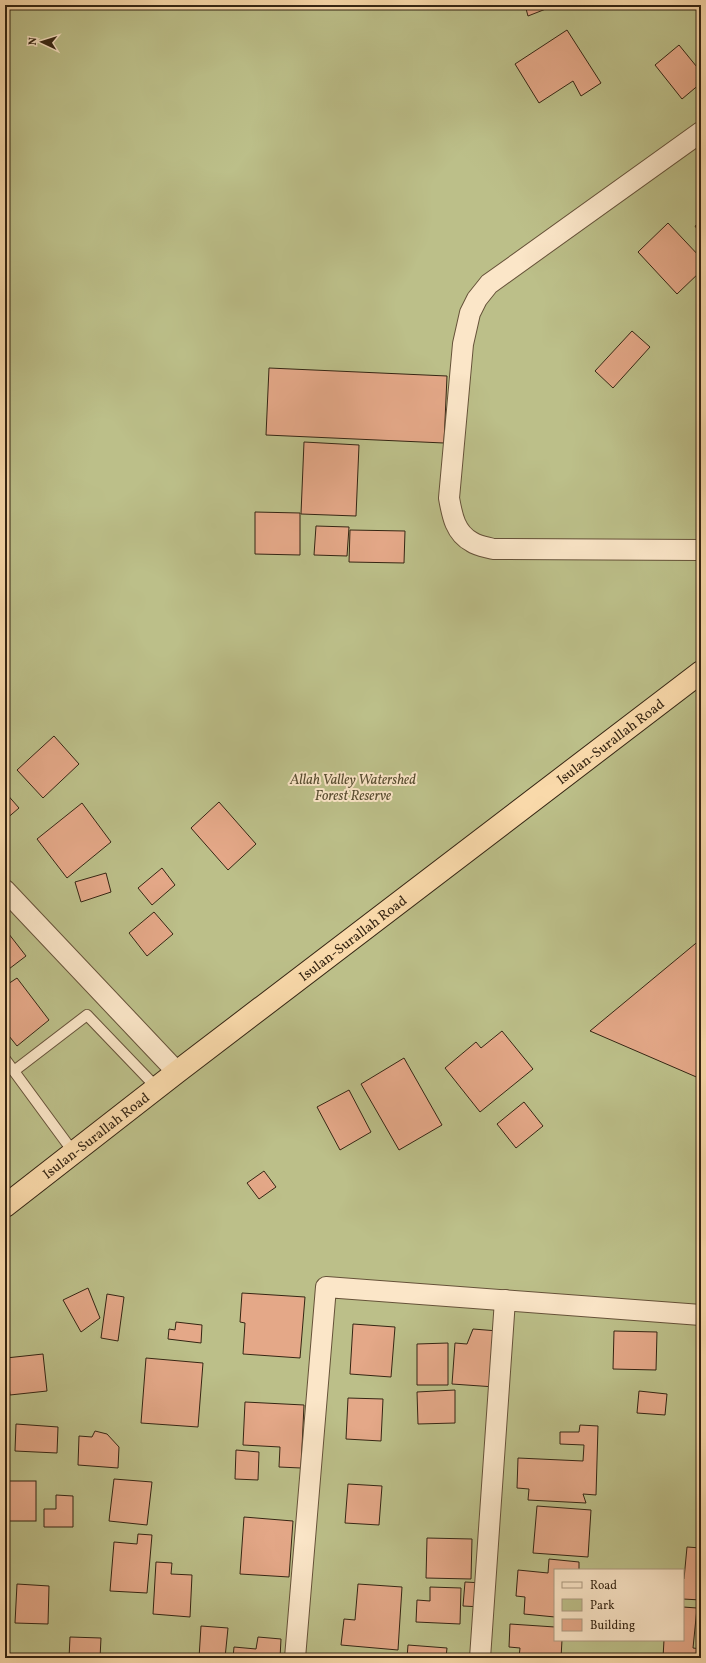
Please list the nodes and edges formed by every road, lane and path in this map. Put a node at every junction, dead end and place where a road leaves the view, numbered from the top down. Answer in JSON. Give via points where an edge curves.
{"nodes":[{"id":1,"x":701,"y":132,"type":"edge"},
{"id":2,"x":701,"y":550,"type":"edge"},
{"id":3,"x":701,"y":672,"type":"edge"},
{"id":4,"x":5,"y":890,"type":"edge"},
{"id":5,"x":5,"y":1059,"type":"edge"},
{"id":6,"x":14,"y":1070,"type":"junction"},
{"id":7,"x":177,"y":1072,"type":"junction"},
{"id":8,"x":157,"y":1088,"type":"junction"},
{"id":9,"x":74,"y":1152,"type":"junction"},
{"id":10,"x":5,"y":1206,"type":"edge"},
{"id":11,"x":505,"y":1300,"type":"junction"},
{"id":12,"x":701,"y":1315,"type":"edge"},
{"id":13,"x":295,"y":1658,"type":"edge"},
{"id":14,"x":480,"y":1658,"type":"edge"}],
"edges":[{"from":1,"to":2,"type":"street","via":[[489,284],[478,299],[470,313],[463,344],[449,498],[452,519],[462,535],[472,543],[493,549]]},
{"from":3,"to":7,"type":"highway","name":"Isulan-Surallah Road"},
{"from":4,"to":7,"type":"street"},
{"from":5,"to":6,"type":"lane"},
{"from":6,"to":8,"type":"lane","via":[[87,1015]]},
{"from":6,"to":9,"type":"lane"},
{"from":7,"to":8,"type":"highway","name":"Isulan-Surallah Road"},
{"from":8,"to":9,"type":"highway","name":"Isulan-Surallah Road"},
{"from":9,"to":10,"type":"highway","name":"Isulan-Surallah Road"},
{"from":11,"to":12,"type":"street"},
{"from":11,"to":13,"type":"street","via":[[326,1287]]},
{"from":11,"to":14,"type":"street"}]}
